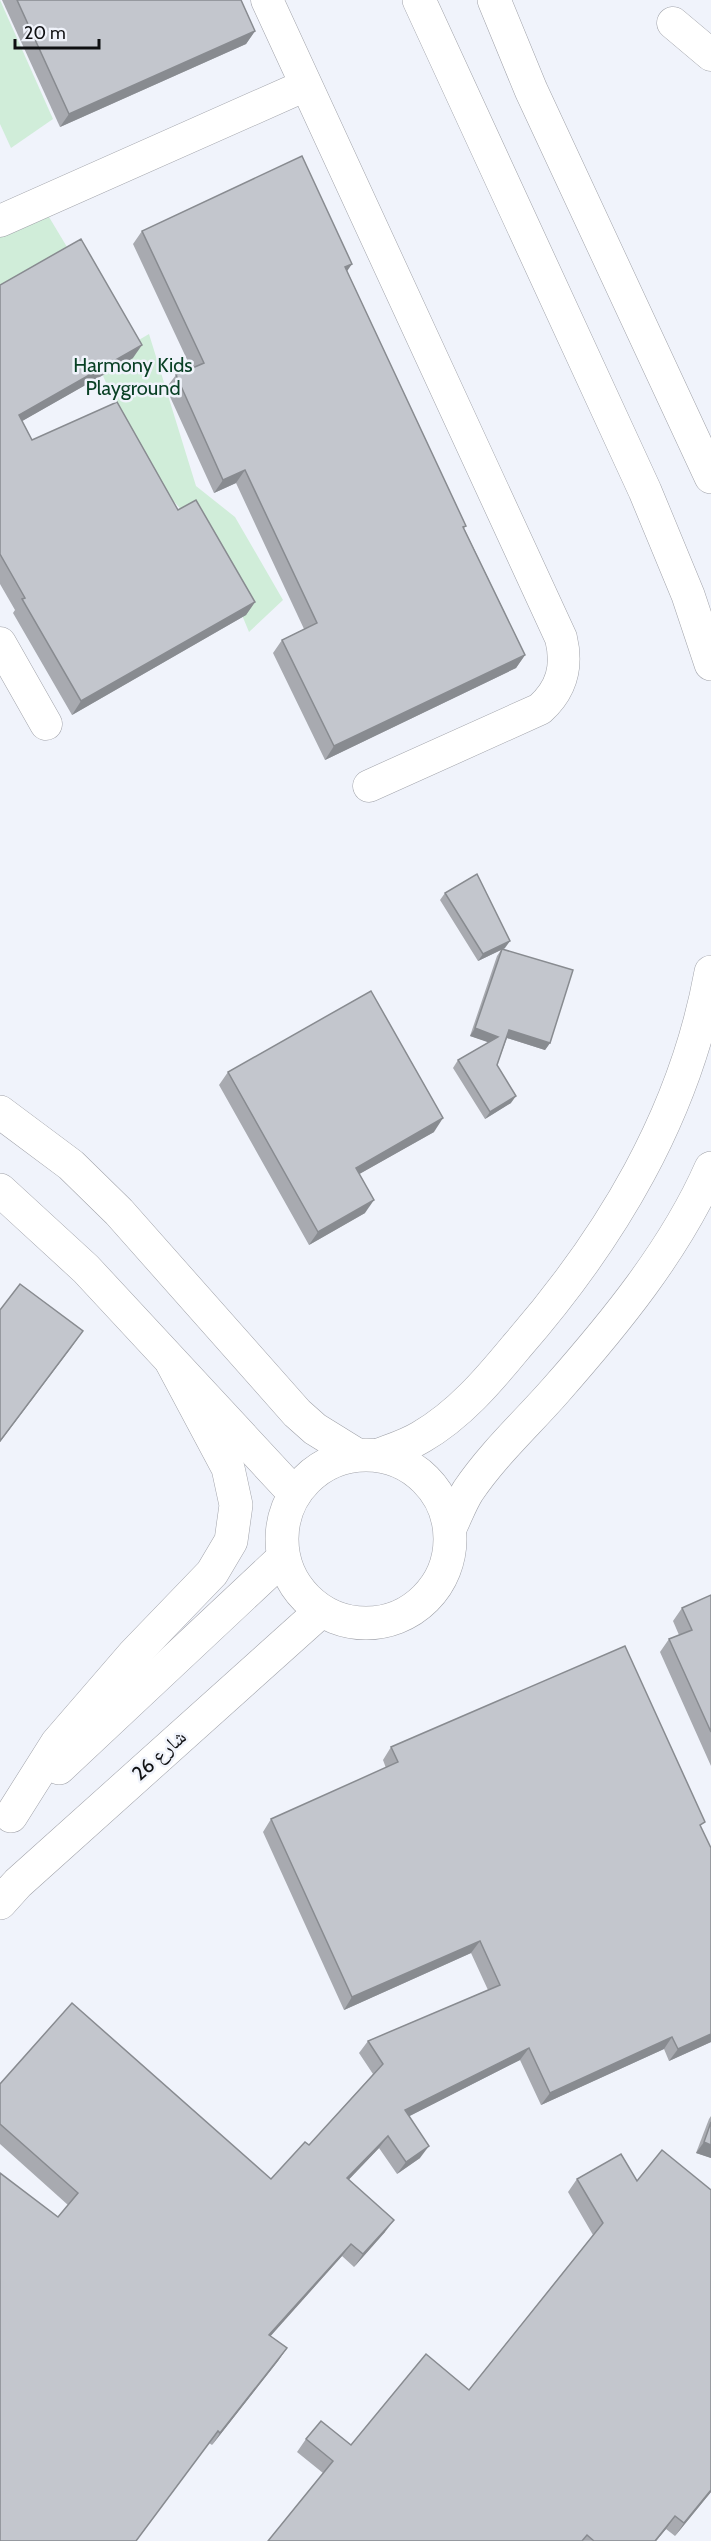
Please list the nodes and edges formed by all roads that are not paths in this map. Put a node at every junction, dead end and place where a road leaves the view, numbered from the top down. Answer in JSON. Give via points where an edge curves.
{"nodes":[{"id":1,"x":267,"y":0,"type":"edge"},
{"id":2,"x":419,"y":0,"type":"edge"},
{"id":3,"x":494,"y":0,"type":"edge"},
{"id":4,"x":673,"y":23,"type":"dead end"},
{"id":5,"x":711,"y":55,"type":"edge"},
{"id":6,"x":304,"y":86,"type":"junction"},
{"id":7,"x":0,"y":221,"type":"edge"},
{"id":8,"x":709,"y":469,"type":"edge"},
{"id":9,"x":0,"y":643,"type":"edge"},
{"id":10,"x":711,"y":664,"type":"edge"},
{"id":11,"x":46,"y":724,"type":"dead end"},
{"id":12,"x":369,"y":786,"type":"dead end"},
{"id":13,"x":711,"y":972,"type":"edge"},
{"id":14,"x":0,"y":1112,"type":"edge"},
{"id":15,"x":711,"y":1168,"type":"edge"},
{"id":16,"x":0,"y":1190,"type":"edge"},
{"id":17,"x":172,"y":1364,"type":"junction"},
{"id":18,"x":368,"y":1455,"type":"junction"},
{"id":19,"x":294,"y":1493,"type":"junction"},
{"id":20,"x":450,"y":1528,"type":"junction"},
{"id":21,"x":283,"y":1558,"type":"junction"},
{"id":22,"x":321,"y":1611,"type":"junction"},
{"id":23,"x":5,"y":1821,"type":"edge"},
{"id":24,"x":0,"y":1903,"type":"edge"}],
"edges":[{"from":1,"to":6,"type":"street"},
{"from":2,"to":10,"type":"street","via":[[645,491],[688,595]]},
{"from":3,"to":8,"type":"street","via":[[531,90]]},
{"from":4,"to":5,"type":"street"},
{"from":6,"to":7,"type":"street"},
{"from":6,"to":12,"type":"street","via":[[564,651],[560,683],[540,709]]},
{"from":9,"to":11,"type":"street"},
{"from":13,"to":18,"type":"street","via":[[695,1040],[667,1119],[628,1195],[597,1243],[551,1307],[481,1389],[419,1439]]},
{"from":14,"to":18,"type":"street","via":[[71,1165],[114,1207],[297,1413],[315,1429]]},
{"from":15,"to":20,"type":"street","via":[[673,1238],[638,1288],[596,1344],[487,1465],[466,1493]]},
{"from":16,"to":17,"type":"street","via":[[86,1269]]},
{"from":17,"to":19,"type":"street"},
{"from":17,"to":23,"type":"street","via":[[228,1468],[236,1504],[231,1541],[212,1573],[63,1736]]},
{"from":18,"to":19,"type":"street","via":[[336,1460],[312,1473]]},
{"from":18,"to":20,"type":"street","via":[[399,1461],[418,1473],[434,1488]]},
{"from":19,"to":21,"type":"street","via":[[282,1525]]},
{"from":20,"to":22,"type":"street","via":[[449,1555],[440,1580],[423,1601],[400,1616],[373,1623],[346,1621]]},
{"from":21,"to":22,"type":"street","via":[[297,1588]]},
{"from":21,"to":23,"type":"street"},
{"from":22,"to":24,"type":"street","name":"شارع 26","via":[[134,1776]]}]}
